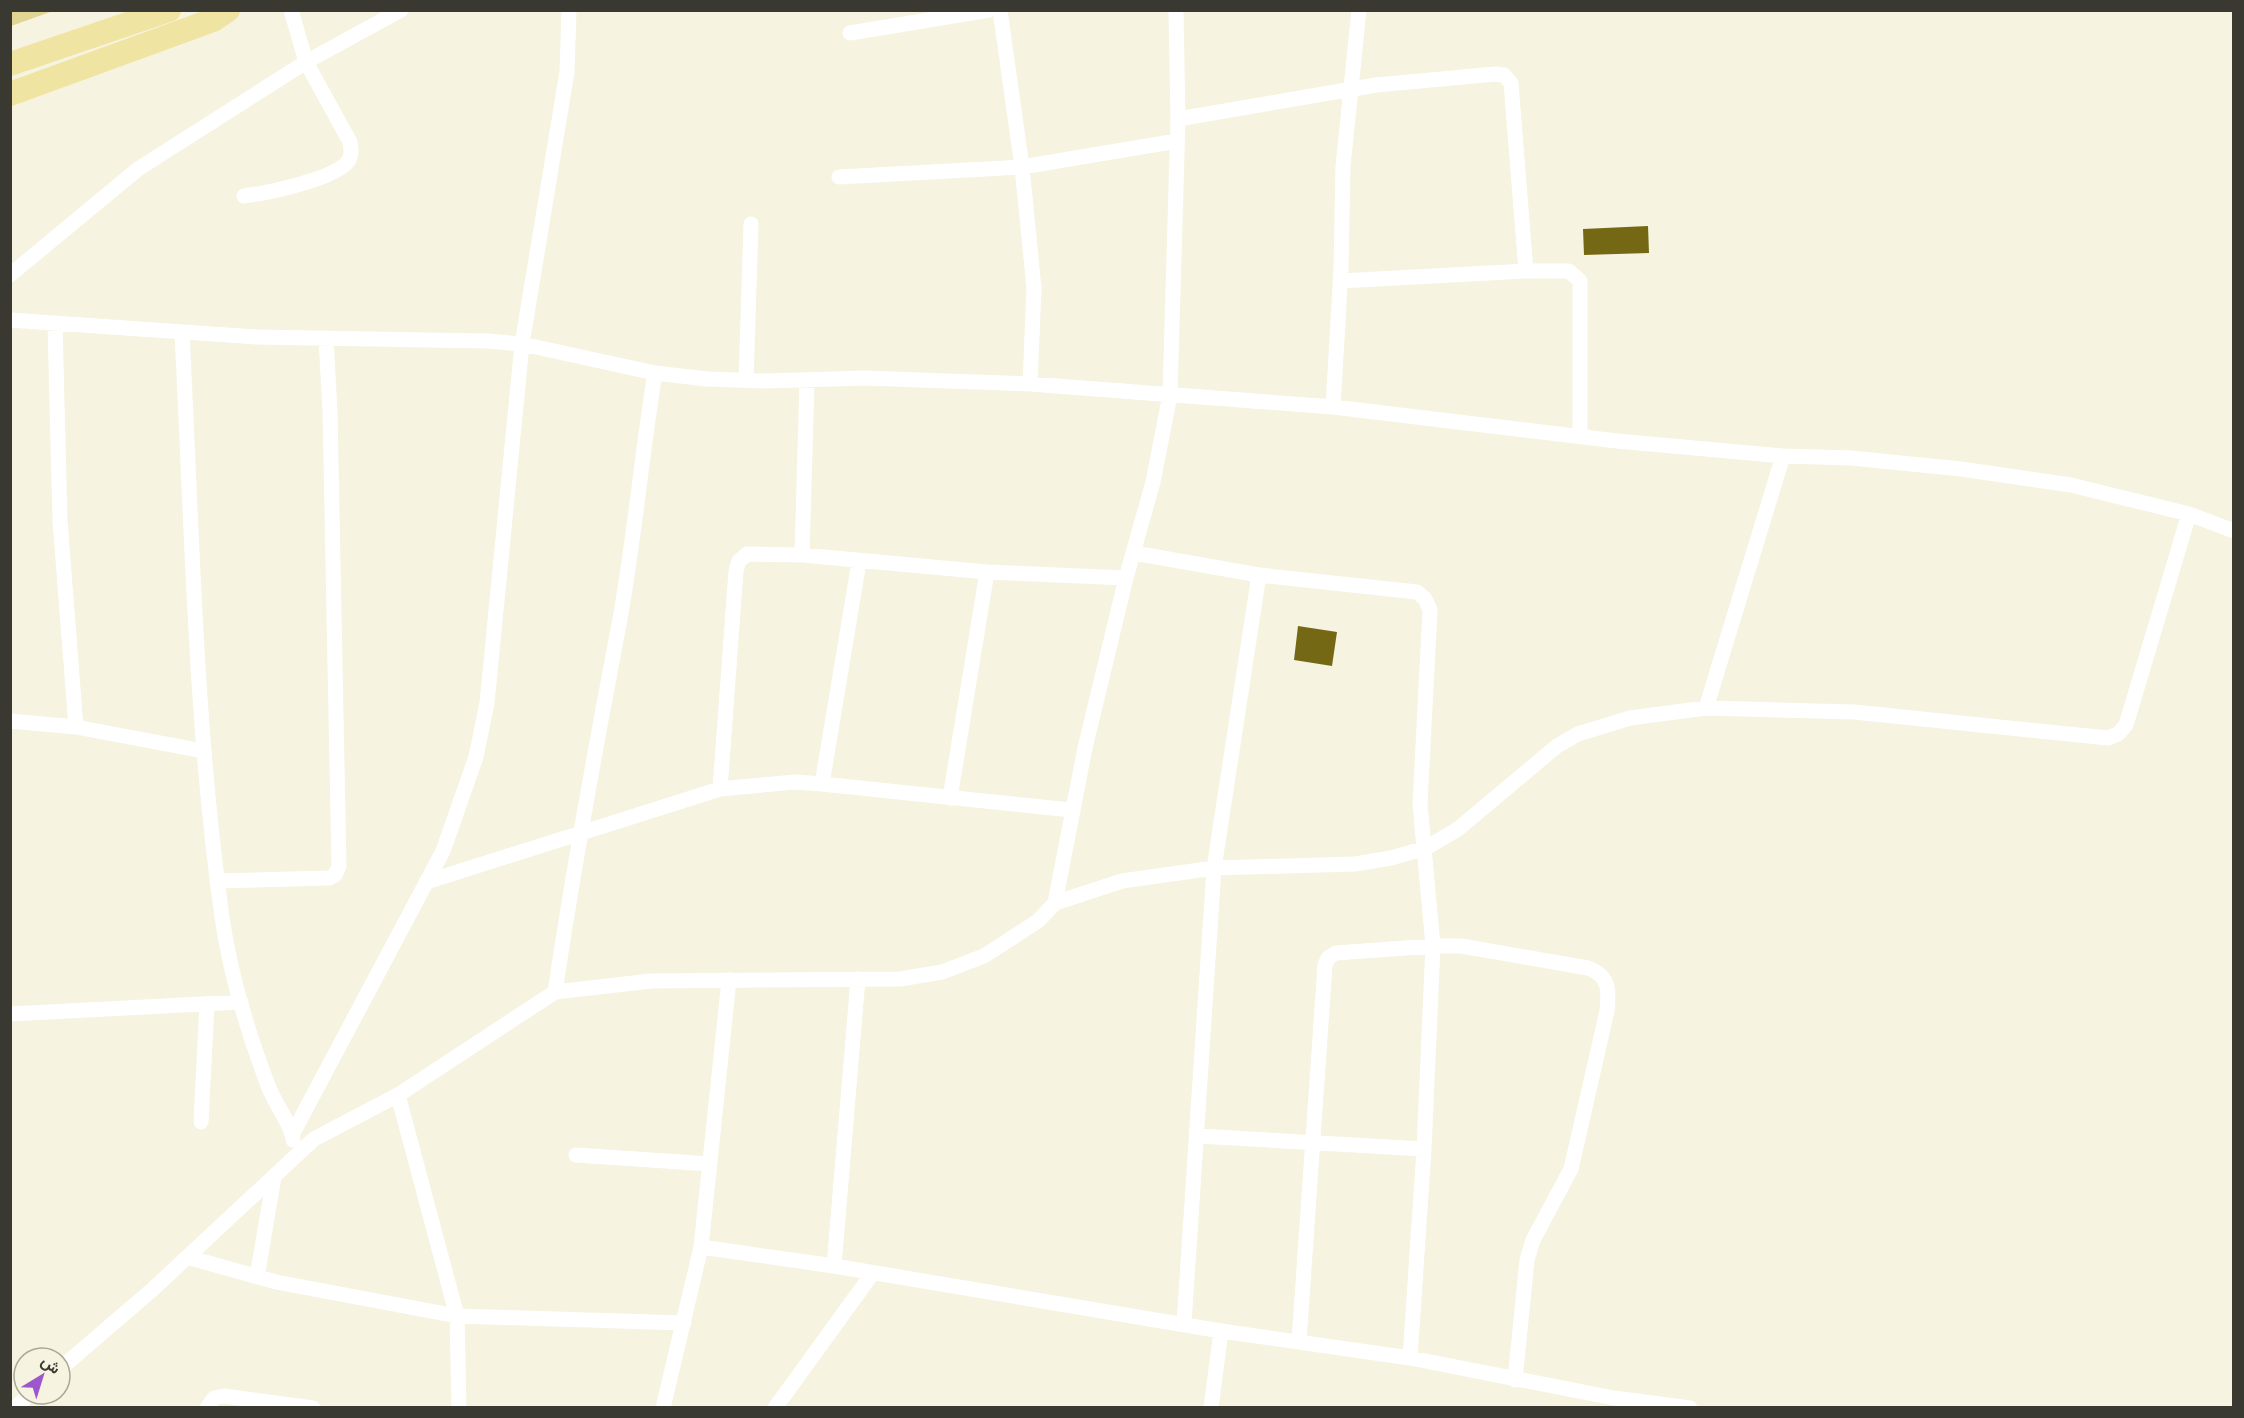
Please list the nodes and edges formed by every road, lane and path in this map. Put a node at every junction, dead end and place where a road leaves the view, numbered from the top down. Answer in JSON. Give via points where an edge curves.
{"nodes":[{"id":1,"x":169,"y":10,"type":"edge"},
{"id":2,"x":228,"y":10,"type":"edge"},
{"id":3,"x":291,"y":10,"type":"edge"},
{"id":4,"x":401,"y":10,"type":"edge"},
{"id":5,"x":569,"y":10,"type":"edge"},
{"id":6,"x":989,"y":10,"type":"edge"},
{"id":7,"x":1000,"y":10,"type":"edge"},
{"id":8,"x":1176,"y":10,"type":"edge"},
{"id":9,"x":1359,"y":10,"type":"edge"},
{"id":10,"x":850,"y":33,"type":"dead end"},
{"id":11,"x":306,"y":62,"type":"junction"},
{"id":12,"x":10,"y":64,"type":"edge"},
{"id":13,"x":1352,"y":90,"type":"junction"},
{"id":14,"x":10,"y":94,"type":"edge"},
{"id":15,"x":1178,"y":119,"type":"junction"},
{"id":16,"x":1177,"y":141,"type":"junction"},
{"id":17,"x":1022,"y":167,"type":"junction"},
{"id":18,"x":838,"y":177,"type":"dead end"},
{"id":19,"x":244,"y":196,"type":"dead end"},
{"id":20,"x":751,"y":224,"type":"dead end"},
{"id":21,"x":1526,"y":271,"type":"junction"},
{"id":22,"x":10,"y":275,"type":"edge"},
{"id":23,"x":1340,"y":281,"type":"junction"},
{"id":24,"x":10,"y":320,"type":"edge"},
{"id":25,"x":55,"y":323,"type":"junction"},
{"id":26,"x":182,"y":333,"type":"junction"},
{"id":27,"x":326,"y":339,"type":"junction"},
{"id":28,"x":522,"y":344,"type":"junction"},
{"id":29,"x":655,"y":373,"type":"junction"},
{"id":30,"x":746,"y":381,"type":"junction"},
{"id":31,"x":807,"y":381,"type":"junction"},
{"id":32,"x":1030,"y":384,"type":"junction"},
{"id":33,"x":1170,"y":395,"type":"junction"},
{"id":34,"x":1333,"y":407,"type":"junction"},
{"id":35,"x":1580,"y":436,"type":"junction"},
{"id":36,"x":1784,"y":456,"type":"junction"},
{"id":37,"x":2189,"y":514,"type":"junction"},
{"id":38,"x":2234,"y":531,"type":"edge"},
{"id":39,"x":1134,"y":552,"type":"junction"},
{"id":40,"x":802,"y":555,"type":"junction"},
{"id":41,"x":860,"y":562,"type":"junction"},
{"id":42,"x":987,"y":572,"type":"junction"},
{"id":43,"x":1259,"y":575,"type":"junction"},
{"id":44,"x":1126,"y":578,"type":"junction"},
{"id":45,"x":1706,"y":708,"type":"junction"},
{"id":46,"x":10,"y":721,"type":"edge"},
{"id":47,"x":75,"y":727,"type":"junction"},
{"id":48,"x":203,"y":751,"type":"junction"},
{"id":49,"x":822,"y":784,"type":"junction"},
{"id":50,"x":720,"y":789,"type":"junction"},
{"id":51,"x":950,"y":798,"type":"junction"},
{"id":52,"x":1071,"y":810,"type":"junction"},
{"id":53,"x":579,"y":835,"type":"junction"},
{"id":54,"x":1426,"y":848,"type":"junction"},
{"id":55,"x":1214,"y":868,"type":"junction"},
{"id":56,"x":218,"y":881,"type":"junction"},
{"id":57,"x":426,"y":882,"type":"junction"},
{"id":58,"x":1055,"y":903,"type":"junction"},
{"id":59,"x":1433,"y":946,"type":"junction"},
{"id":60,"x":858,"y":979,"type":"junction"},
{"id":61,"x":729,"y":980,"type":"junction"},
{"id":62,"x":555,"y":993,"type":"junction"},
{"id":63,"x":241,"y":1002,"type":"junction"},
{"id":64,"x":207,"y":1004,"type":"junction"},
{"id":65,"x":10,"y":1014,"type":"edge"},
{"id":66,"x":398,"y":1095,"type":"junction"},
{"id":67,"x":201,"y":1122,"type":"dead end"},
{"id":68,"x":293,"y":1133,"type":"junction"},
{"id":69,"x":1198,"y":1136,"type":"junction"},
{"id":70,"x":1313,"y":1142,"type":"junction"},
{"id":71,"x":1424,"y":1149,"type":"junction"},
{"id":72,"x":576,"y":1155,"type":"dead end"},
{"id":73,"x":292,"y":1159,"type":"junction"},
{"id":74,"x":710,"y":1164,"type":"junction"},
{"id":75,"x":274,"y":1177,"type":"junction"},
{"id":76,"x":701,"y":1246,"type":"junction"},
{"id":77,"x":187,"y":1257,"type":"junction"},
{"id":78,"x":834,"y":1266,"type":"junction"},
{"id":79,"x":872,"y":1274,"type":"junction"},
{"id":80,"x":257,"y":1277,"type":"junction"},
{"id":81,"x":458,"y":1316,"type":"junction"},
{"id":82,"x":684,"y":1323,"type":"junction"},
{"id":83,"x":1184,"y":1324,"type":"junction"},
{"id":84,"x":1221,"y":1331,"type":"junction"},
{"id":85,"x":1299,"y":1341,"type":"junction"},
{"id":86,"x":72,"y":1358,"type":"edge"},
{"id":87,"x":1410,"y":1358,"type":"junction"},
{"id":88,"x":1515,"y":1380,"type":"junction"},
{"id":89,"x":286,"y":1406,"type":"edge"},
{"id":90,"x":207,"y":1407,"type":"edge"},
{"id":91,"x":313,"y":1407,"type":"edge"},
{"id":92,"x":459,"y":1407,"type":"edge"},
{"id":93,"x":663,"y":1407,"type":"edge"},
{"id":94,"x":775,"y":1407,"type":"edge"},
{"id":95,"x":1211,"y":1407,"type":"edge"},
{"id":96,"x":1690,"y":1407,"type":"edge"}],
"edges":[{"from":1,"to":12,"type":"main road"},
{"from":2,"to":14,"type":"main road","via":[[213,20]]},
{"from":3,"to":11,"type":"street"},
{"from":4,"to":11,"type":"street"},
{"from":5,"to":28,"type":"street","via":[[567,72]]},
{"from":6,"to":10,"type":"street"},
{"from":7,"to":17,"type":"street"},
{"from":8,"to":15,"type":"street"},
{"from":9,"to":13,"type":"street"},
{"from":11,"to":19,"type":"street","via":[[350,142],[348,162],[290,188]]},
{"from":11,"to":22,"type":"street","via":[[138,169]]},
{"from":13,"to":15,"type":"street"},
{"from":13,"to":21,"type":"street","via":[[1496,74],[1511,82]]},
{"from":13,"to":23,"type":"street","via":[[1343,166]]},
{"from":15,"to":16,"type":"street"},
{"from":16,"to":17,"type":"street"},
{"from":16,"to":33,"type":"street"},
{"from":17,"to":18,"type":"street"},
{"from":17,"to":32,"type":"street","via":[[1034,288]]},
{"from":20,"to":30,"type":"street"},
{"from":21,"to":23,"type":"street"},
{"from":21,"to":35,"type":"street","via":[[1569,271],[1580,281]]},
{"from":23,"to":34,"type":"street"},
{"from":24,"to":25,"type":"street"},
{"from":25,"to":26,"type":"street"},
{"from":25,"to":47,"type":"street","via":[[60,521]]},
{"from":26,"to":27,"type":"street"},
{"from":26,"to":48,"type":"street"},
{"from":27,"to":28,"type":"street"},
{"from":27,"to":56,"type":"street","via":[[339,866],[329,878]]},
{"from":28,"to":29,"type":"street"},
{"from":28,"to":57,"type":"street","via":[[487,704],[476,758],[443,851]]},
{"from":29,"to":30,"type":"street"},
{"from":29,"to":53,"type":"street","via":[[628,571]]},
{"from":30,"to":31,"type":"street"},
{"from":31,"to":32,"type":"street","via":[[864,378]]},
{"from":31,"to":40,"type":"street"},
{"from":32,"to":33,"type":"street"},
{"from":33,"to":34,"type":"street"},
{"from":33,"to":39,"type":"street"},
{"from":34,"to":35,"type":"street"},
{"from":35,"to":36,"type":"street"},
{"from":36,"to":37,"type":"street","via":[[1851,458],[1983,472],[2071,485]]},
{"from":36,"to":45,"type":"street"},
{"from":37,"to":38,"type":"street"},
{"from":37,"to":45,"type":"street","via":[[2126,725],[2118,734],[2108,738],[1854,712]]},
{"from":39,"to":43,"type":"street"},
{"from":39,"to":44,"type":"street"},
{"from":40,"to":41,"type":"street"},
{"from":40,"to":50,"type":"street","via":[[747,554],[739,561]]},
{"from":41,"to":42,"type":"street"},
{"from":41,"to":49,"type":"street"},
{"from":42,"to":44,"type":"street"},
{"from":42,"to":51,"type":"street"},
{"from":43,"to":54,"type":"street","via":[[1408,590],[1425,599],[1430,610],[1420,804]]},
{"from":43,"to":55,"type":"street"},
{"from":44,"to":52,"type":"street"},
{"from":45,"to":54,"type":"street","via":[[1630,718],[1578,734],[1532,764],[1464,825]]},
{"from":46,"to":47,"type":"street"},
{"from":47,"to":48,"type":"street"},
{"from":48,"to":56,"type":"street"},
{"from":49,"to":50,"type":"street","via":[[795,782]]},
{"from":49,"to":51,"type":"street"},
{"from":50,"to":53,"type":"street"},
{"from":51,"to":52,"type":"street"},
{"from":52,"to":58,"type":"street"},
{"from":53,"to":57,"type":"street"},
{"from":53,"to":62,"type":"street"},
{"from":54,"to":55,"type":"street","via":[[1355,864]]},
{"from":54,"to":59,"type":"street"},
{"from":55,"to":58,"type":"street","via":[[1122,881]]},
{"from":55,"to":69,"type":"street"},
{"from":56,"to":63,"type":"street","via":[[222,919]]},
{"from":57,"to":68,"type":"street"},
{"from":58,"to":60,"type":"street","via":[[1019,935],[984,956],[953,968],[900,979]]},
{"from":59,"to":70,"type":"street","via":[[1336,953],[1328,958]]},
{"from":59,"to":71,"type":"street"},
{"from":59,"to":88,"type":"street","via":[[1461,946],[1588,968],[1605,977],[1609,989],[1571,1169],[1533,1240],[1527,1260]]},
{"from":60,"to":61,"type":"street"},
{"from":60,"to":78,"type":"street"},
{"from":61,"to":62,"type":"street","via":[[651,981]]},
{"from":61,"to":74,"type":"street"},
{"from":62,"to":66,"type":"street"},
{"from":63,"to":64,"type":"street"},
{"from":63,"to":68,"type":"street","via":[[269,1088]]},
{"from":64,"to":65,"type":"street"},
{"from":64,"to":67,"type":"street"},
{"from":66,"to":73,"type":"street","via":[[330,1129]]},
{"from":66,"to":81,"type":"street"},
{"from":68,"to":73,"type":"street"},
{"from":69,"to":70,"type":"street"},
{"from":69,"to":83,"type":"street"},
{"from":70,"to":71,"type":"street"},
{"from":70,"to":85,"type":"street"},
{"from":71,"to":87,"type":"street"},
{"from":72,"to":74,"type":"street"},
{"from":73,"to":75,"type":"street"},
{"from":74,"to":76,"type":"street"},
{"from":75,"to":77,"type":"street"},
{"from":75,"to":80,"type":"street"},
{"from":76,"to":78,"type":"street"},
{"from":76,"to":82,"type":"street"},
{"from":77,"to":80,"type":"street"},
{"from":77,"to":86,"type":"street"},
{"from":78,"to":79,"type":"street"},
{"from":79,"to":83,"type":"street"},
{"from":79,"to":94,"type":"street"},
{"from":80,"to":81,"type":"street"},
{"from":81,"to":82,"type":"street"},
{"from":81,"to":92,"type":"street"},
{"from":82,"to":93,"type":"street"},
{"from":83,"to":84,"type":"street"},
{"from":84,"to":85,"type":"street"},
{"from":84,"to":95,"type":"street"},
{"from":85,"to":87,"type":"street"},
{"from":87,"to":88,"type":"street"},
{"from":88,"to":96,"type":"street"},
{"from":89,"to":90,"type":"street","via":[[224,1396],[214,1398]]},
{"from":89,"to":91,"type":"street"}]}
